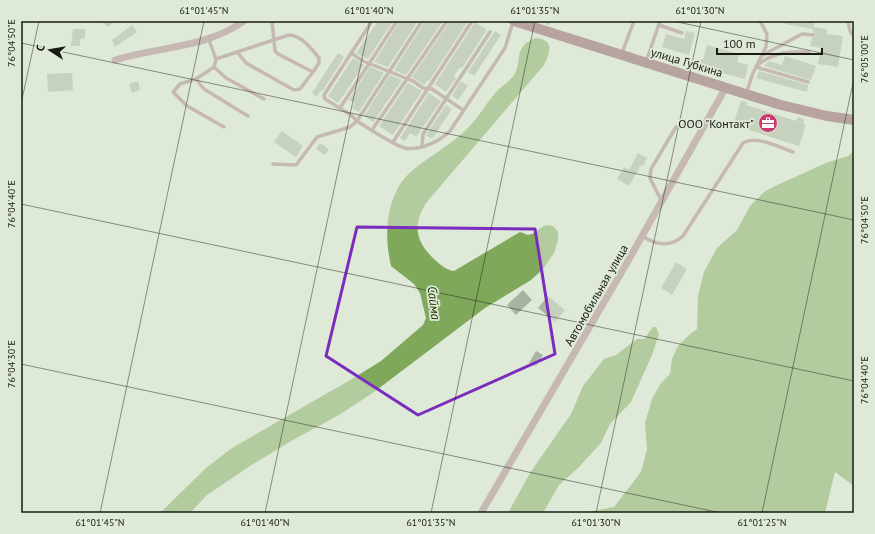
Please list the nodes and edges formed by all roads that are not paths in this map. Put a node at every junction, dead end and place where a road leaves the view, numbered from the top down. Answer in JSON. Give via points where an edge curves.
{"nodes":[{"id":1,"x":244,"y":21,"type":"edge"},
{"id":2,"x":272,"y":21,"type":"edge"},
{"id":3,"x":372,"y":21,"type":"edge"},
{"id":4,"x":397,"y":21,"type":"edge"},
{"id":5,"x":422,"y":21,"type":"edge"},
{"id":6,"x":447,"y":21,"type":"edge"},
{"id":7,"x":472,"y":21,"type":"edge"},
{"id":8,"x":513,"y":21,"type":"edge"},
{"id":9,"x":634,"y":21,"type":"edge"},
{"id":10,"x":760,"y":21,"type":"edge"},
{"id":11,"x":848,"y":21,"type":"edge"},
{"id":12,"x":659,"y":23,"type":"edge"},
{"id":13,"x":490,"y":32,"type":"dead end"},
{"id":14,"x":682,"y":33,"type":"dead end"},
{"id":15,"x":813,"y":35,"type":"dead end"},
{"id":16,"x":854,"y":37,"type":"edge"},
{"id":17,"x":209,"y":40,"type":"junction"},
{"id":18,"x":275,"y":40,"type":"junction"},
{"id":19,"x":237,"y":52,"type":"junction"},
{"id":20,"x":809,"y":52,"type":"dead end"},
{"id":21,"x":351,"y":53,"type":"junction"},
{"id":22,"x":621,"y":56,"type":"junction"},
{"id":23,"x":762,"y":56,"type":"junction"},
{"id":24,"x":216,"y":59,"type":"junction"},
{"id":25,"x":115,"y":60,"type":"dead end"},
{"id":26,"x":369,"y":63,"type":"junction"},
{"id":27,"x":646,"y":63,"type":"junction"},
{"id":28,"x":214,"y":67,"type":"junction"},
{"id":29,"x":756,"y":67,"type":"junction"},
{"id":30,"x":388,"y":71,"type":"junction"},
{"id":31,"x":313,"y":72,"type":"junction"},
{"id":32,"x":196,"y":79,"type":"junction"},
{"id":33,"x":407,"y":80,"type":"junction"},
{"id":34,"x":808,"y":82,"type":"dead end"},
{"id":35,"x":726,"y":87,"type":"junction"},
{"id":36,"x":428,"y":88,"type":"junction"},
{"id":37,"x":746,"y":94,"type":"junction"},
{"id":38,"x":264,"y":99,"type":"dead end"},
{"id":39,"x":446,"y":99,"type":"junction"},
{"id":40,"x":340,"y":108,"type":"junction"},
{"id":41,"x":463,"y":110,"type":"junction"},
{"id":42,"x":248,"y":116,"type":"dead end"},
{"id":43,"x":707,"y":120,"type":"junction"},
{"id":44,"x":854,"y":120,"type":"edge"},
{"id":45,"x":357,"y":121,"type":"junction"},
{"id":46,"x":224,"y":127,"type":"dead end"},
{"id":47,"x":372,"y":130,"type":"junction"},
{"id":48,"x":393,"y":142,"type":"junction"},
{"id":49,"x":422,"y":146,"type":"junction"},
{"id":50,"x":793,"y":152,"type":"dead end"},
{"id":51,"x":273,"y":164,"type":"dead end"},
{"id":52,"x":662,"y":201,"type":"junction"},
{"id":53,"x":642,"y":236,"type":"junction"},
{"id":54,"x":481,"y":513,"type":"edge"}],
"edges":[{"from":1,"to":17,"type":"street"},
{"from":2,"to":18,"type":"lane"},
{"from":3,"to":21,"type":"lane"},
{"from":4,"to":26,"type":"lane"},
{"from":5,"to":30,"type":"lane"},
{"from":6,"to":33,"type":"lane"},
{"from":7,"to":36,"type":"lane"},
{"from":8,"to":22,"type":"street","name":"улица Губкина"},
{"from":8,"to":41,"type":"lane","via":[[505,48]]},
{"from":9,"to":22,"type":"lane"},
{"from":10,"to":23,"type":"lane","via":[[767,38]]},
{"from":11,"to":16,"type":"lane"},
{"from":12,"to":14,"type":"lane"},
{"from":12,"to":27,"type":"lane"},
{"from":13,"to":39,"type":"lane"},
{"from":15,"to":23,"type":"lane","via":[[802,34]]},
{"from":17,"to":24,"type":"lane"},
{"from":17,"to":25,"type":"street","via":[[189,46],[138,53]]},
{"from":18,"to":19,"type":"lane"},
{"from":18,"to":31,"type":"lane","via":[[274,47],[278,54]]},
{"from":18,"to":31,"type":"lane","via":[[293,35],[303,40],[319,58]]},
{"from":19,"to":24,"type":"lane"},
{"from":19,"to":31,"type":"lane","via":[[246,63],[297,91]]},
{"from":20,"to":29,"type":"lane","via":[[786,52],[769,58]]},
{"from":21,"to":26,"type":"lane"},
{"from":21,"to":40,"type":"lane","via":[[324,96]]},
{"from":22,"to":27,"type":"street","name":"улица Губкина"},
{"from":23,"to":29,"type":"lane"},
{"from":24,"to":28,"type":"lane"},
{"from":26,"to":30,"type":"lane"},
{"from":26,"to":40,"type":"lane"},
{"from":27,"to":35,"type":"street","name":"улица Губкина"},
{"from":28,"to":32,"type":"lane"},
{"from":28,"to":38,"type":"lane","via":[[226,78]]},
{"from":29,"to":34,"type":"lane"},
{"from":29,"to":37,"type":"lane"},
{"from":30,"to":33,"type":"lane"},
{"from":30,"to":45,"type":"lane"},
{"from":32,"to":42,"type":"lane","via":[[204,89]]},
{"from":32,"to":46,"type":"lane","via":[[180,84],[173,92],[187,106]]},
{"from":33,"to":36,"type":"lane"},
{"from":33,"to":47,"type":"lane"},
{"from":35,"to":37,"type":"street","name":"улица Губкина"},
{"from":35,"to":43,"type":"street","name":"Автомобильная улица"},
{"from":36,"to":39,"type":"lane"},
{"from":36,"to":48,"type":"lane"},
{"from":37,"to":44,"type":"street","name":"улица Губкина","via":[[807,112]]},
{"from":39,"to":41,"type":"lane"},
{"from":39,"to":49,"type":"lane","via":[[423,134]]},
{"from":40,"to":45,"type":"lane"},
{"from":41,"to":49,"type":"lane","via":[[441,140]]},
{"from":43,"to":52,"type":"street","name":"Автомобильная улица"},
{"from":43,"to":52,"type":"lane","via":[[676,127],[651,168],[650,178]]},
{"from":45,"to":47,"type":"lane"},
{"from":45,"to":51,"type":"lane","via":[[350,127],[317,137],[296,165]]},
{"from":47,"to":48,"type":"lane"},
{"from":48,"to":49,"type":"lane","via":[[407,148]]},
{"from":50,"to":53,"type":"lane","via":[[758,140],[747,140],[742,143],[683,236],[664,245]]},
{"from":52,"to":53,"type":"street","name":"Автомобильная улица"},
{"from":53,"to":54,"type":"street","name":"Автомобильная улица"}]}
